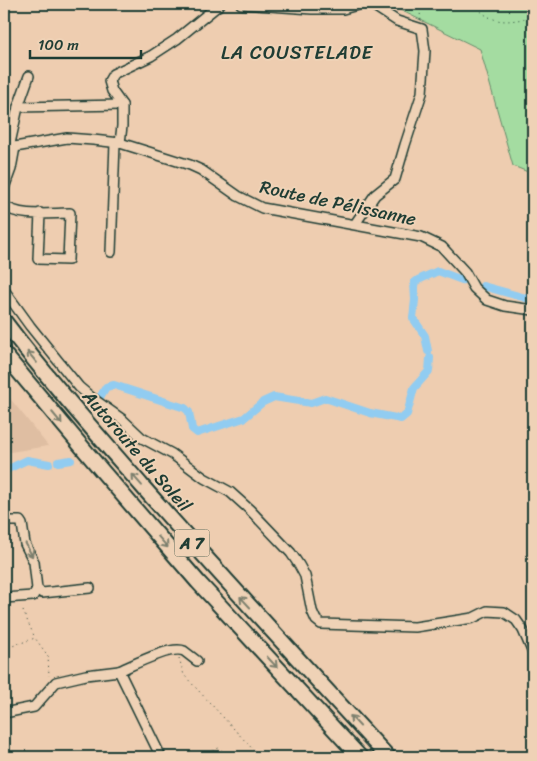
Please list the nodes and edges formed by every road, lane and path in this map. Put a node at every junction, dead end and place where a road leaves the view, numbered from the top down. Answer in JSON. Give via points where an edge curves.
{"nodes":[{"id":1,"x":220,"y":4,"type":"edge"},
{"id":2,"x":241,"y":4,"type":"edge"},
{"id":3,"x":361,"y":4,"type":"edge"},
{"id":4,"x":372,"y":4,"type":"edge"},
{"id":5,"x":419,"y":4,"type":"edge"},
{"id":6,"x":474,"y":4,"type":"edge"},
{"id":7,"x":533,"y":17,"type":"edge"},
{"id":8,"x":422,"y":29,"type":"junction"},
{"id":9,"x":29,"y":76,"type":"dead end"},
{"id":10,"x":122,"y":105,"type":"junction"},
{"id":11,"x":18,"y":106,"type":"junction"},
{"id":12,"x":117,"y":143,"type":"junction"},
{"id":13,"x":9,"y":147,"type":"edge"},
{"id":14,"x":4,"y":188,"type":"edge"},
{"id":15,"x":4,"y":205,"type":"edge"},
{"id":16,"x":40,"y":213,"type":"junction"},
{"id":17,"x":355,"y":224,"type":"junction"},
{"id":18,"x":111,"y":252,"type":"dead end"},
{"id":19,"x":4,"y":290,"type":"edge"},
{"id":20,"x":533,"y":310,"type":"edge"},
{"id":21,"x":4,"y":321,"type":"edge"},
{"id":22,"x":4,"y":354,"type":"edge"},
{"id":23,"x":4,"y":518,"type":"edge"},
{"id":24,"x":90,"y":588,"type":"dead end"},
{"id":25,"x":37,"y":589,"type":"junction"},
{"id":26,"x":4,"y":598,"type":"edge"},
{"id":27,"x":23,"y":611,"type":"dead end"},
{"id":28,"x":35,"y":638,"type":"junction"},
{"id":29,"x":4,"y":649,"type":"edge"},
{"id":30,"x":176,"y":650,"type":"junction"},
{"id":31,"x":533,"y":653,"type":"edge"},
{"id":32,"x":197,"y":661,"type":"dead end"},
{"id":33,"x":119,"y":671,"type":"junction"},
{"id":34,"x":50,"y":689,"type":"junction"},
{"id":35,"x":4,"y":713,"type":"edge"},
{"id":36,"x":161,"y":757,"type":"edge"},
{"id":37,"x":194,"y":757,"type":"edge"},
{"id":38,"x":229,"y":757,"type":"edge"},
{"id":39,"x":260,"y":757,"type":"edge"},
{"id":40,"x":360,"y":757,"type":"edge"},
{"id":41,"x":388,"y":757,"type":"edge"}],
"edges":[{"from":1,"to":10,"type":"street","via":[[177,39],[114,74],[109,81]]},
{"from":2,"to":3,"type":"street","via":[[343,9]]},
{"from":4,"to":8,"type":"street","via":[[397,21]]},
{"from":5,"to":8,"type":"path"},
{"from":6,"to":7,"type":"path","via":[[491,19],[509,21]]},
{"from":8,"to":17,"type":"street","via":[[425,51],[422,93],[395,179],[374,194]]},
{"from":9,"to":11,"type":"street"},
{"from":10,"to":11,"type":"street"},
{"from":10,"to":12,"type":"street","via":[[122,126]]},
{"from":11,"to":13,"type":"street"},
{"from":12,"to":13,"type":"street","name":"Route de Pélissanne","via":[[67,138]]},
{"from":12,"to":17,"type":"street","name":"Route de Pélissanne","via":[[190,165],[262,208]]},
{"from":12,"to":18,"type":"street"},
{"from":13,"to":14,"type":"street","via":[[11,169]]},
{"from":15,"to":16,"type":"street","via":[[20,213]]},
{"from":16,"to":16,"type":"street","via":[[38,259],[68,260],[70,213]]},
{"from":17,"to":20,"type":"street","name":"Route de Pélissanne","via":[[421,237],[442,247],[487,300]]},
{"from":19,"to":31,"type":"street","via":[[79,387],[142,438],[230,492],[291,553],[305,576],[312,611],[321,624],[415,627],[473,618],[487,611],[504,612],[516,620]]},
{"from":41,"to":21,"type":"highway","name":"Autoroute du Soleil","number":"A 7","one_way":true,"via":[[182,532]]},
{"from":22,"to":40,"type":"highway","number":"A 7","one_way":true,"via":[[198,582]]},
{"from":23,"to":25,"type":"street","one_way":true,"via":[[20,520],[22,524],[25,544],[34,562]]},
{"from":24,"to":25,"type":"street","via":[[42,593]]},
{"from":25,"to":26,"type":"street","via":[[33,596]]},
{"from":27,"to":28,"type":"path"},
{"from":28,"to":29,"type":"path"},
{"from":28,"to":34,"type":"path","via":[[48,656]]},
{"from":30,"to":32,"type":"street"},
{"from":30,"to":33,"type":"street"},
{"from":30,"to":39,"type":"path","via":[[184,674]]},
{"from":33,"to":34,"type":"street","via":[[56,682]]},
{"from":33,"to":36,"type":"street"},
{"from":34,"to":35,"type":"street","via":[[34,707]]},
{"from":37,"to":38,"type":"path","via":[[219,748]]}]}
